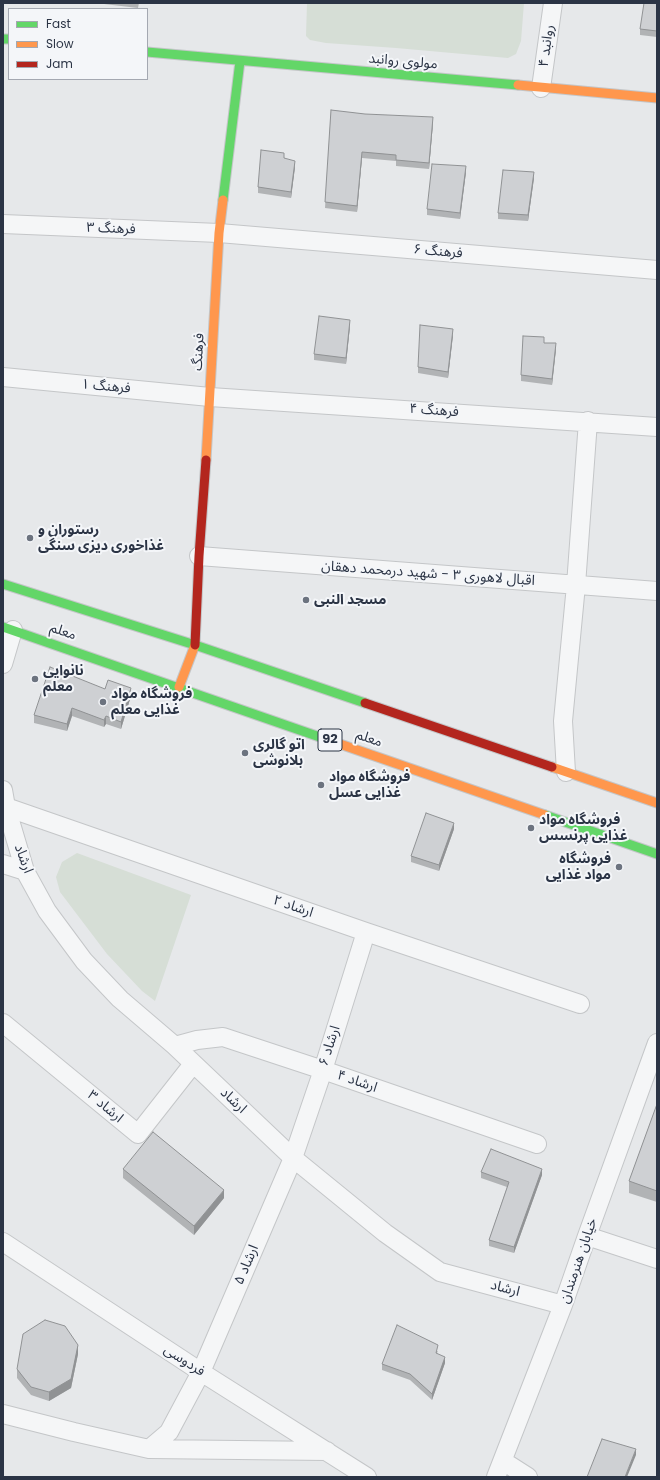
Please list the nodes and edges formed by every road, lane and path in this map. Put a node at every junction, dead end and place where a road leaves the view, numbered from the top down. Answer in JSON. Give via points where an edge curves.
{"nodes":[{"id":1,"x":553,"y":3,"type":"edge"},
{"id":2,"x":148,"y":52,"type":"edge"},
{"id":3,"x":240,"y":61,"type":"junction"},
{"id":4,"x":541,"y":88,"type":"junction"},
{"id":5,"x":657,"y":98,"type":"edge"},
{"id":6,"x":3,"y":224,"type":"edge"},
{"id":7,"x":219,"y":233,"type":"junction"},
{"id":8,"x":657,"y":270,"type":"edge"},
{"id":9,"x":3,"y":377,"type":"edge"},
{"id":10,"x":210,"y":397,"type":"junction"},
{"id":11,"x":588,"y":421,"type":"junction"},
{"id":12,"x":657,"y":427,"type":"edge"},
{"id":13,"x":199,"y":556,"type":"junction"},
{"id":14,"x":3,"y":584,"type":"edge"},
{"id":15,"x":576,"y":585,"type":"junction"},
{"id":16,"x":657,"y":591,"type":"edge"},
{"id":17,"x":8,"y":628,"type":"edge"},
{"id":18,"x":195,"y":645,"type":"junction"},
{"id":19,"x":3,"y":664,"type":"edge"},
{"id":20,"x":179,"y":687,"type":"junction"},
{"id":21,"x":566,"y":772,"type":"junction"},
{"id":22,"x":3,"y":790,"type":"edge"},
{"id":23,"x":657,"y":803,"type":"edge"},
{"id":24,"x":6,"y":807,"type":"junction"},
{"id":25,"x":657,"y":854,"type":"edge"},
{"id":26,"x":3,"y":864,"type":"edge"},
{"id":27,"x":25,"y":871,"type":"junction"},
{"id":28,"x":366,"y":932,"type":"junction"},
{"id":29,"x":580,"y":1004,"type":"dead end"},
{"id":30,"x":3,"y":1022,"type":"edge"},
{"id":31,"x":657,"y":1043,"type":"edge"},
{"id":32,"x":175,"y":1046,"type":"junction"},
{"id":33,"x":193,"y":1064,"type":"junction"},
{"id":34,"x":323,"y":1070,"type":"junction"},
{"id":35,"x":537,"y":1144,"type":"dead end"},
{"id":36,"x":293,"y":1158,"type":"junction"},
{"id":37,"x":587,"y":1236,"type":"junction"},
{"id":38,"x":3,"y":1242,"type":"edge"},
{"id":39,"x":657,"y":1259,"type":"edge"},
{"id":40,"x":564,"y":1305,"type":"junction"},
{"id":41,"x":201,"y":1372,"type":"junction"},
{"id":42,"x":3,"y":1414,"type":"edge"},
{"id":43,"x":149,"y":1449,"type":"junction"},
{"id":44,"x":327,"y":1451,"type":"junction"},
{"id":45,"x":500,"y":1469,"type":"edge"},
{"id":46,"x":367,"y":1477,"type":"edge"},
{"id":47,"x":528,"y":1477,"type":"edge"}],
"edges":[{"from":1,"to":4,"type":"street","name":"روانبد ۴"},
{"from":2,"to":3,"type":"main road","name":"مولوی روانبد"},
{"from":3,"to":4,"type":"main road","name":"مولوی روانبد"},
{"from":3,"to":7,"type":"main road","name":"فرهنگ"},
{"from":4,"to":5,"type":"main road","name":"مولوی روانبد"},
{"from":6,"to":7,"type":"street","name":"فرهنگ ۳"},
{"from":7,"to":8,"type":"street","name":"فرهنگ ۶"},
{"from":7,"to":10,"type":"main road","name":"فرهنگ"},
{"from":9,"to":10,"type":"street","name":"فرهنگ ۱"},
{"from":10,"to":11,"type":"street","name":"فرهنگ ۴"},
{"from":10,"to":13,"type":"main road","name":"فرهنگ"},
{"from":11,"to":12,"type":"street","name":"فرهنگ ۴"},
{"from":11,"to":15,"type":"street"},
{"from":13,"to":15,"type":"street","name":"اقبال لاهوری ۳ - شهید درمحمد دهقان"},
{"from":13,"to":18,"type":"main road","name":"فرهنگ"},
{"from":14,"to":18,"type":"main road","name":"معلم"},
{"from":15,"to":16,"type":"street","name":"اقبال لاهوری ۳ - شهید درمحمد دهقان"},
{"from":15,"to":21,"type":"street","via":[[563,721]]},
{"from":17,"to":19,"type":"street"},
{"from":17,"to":20,"type":"main road","name":"معلم","number":"92"},
{"from":18,"to":20,"type":"main road","name":"فرهنگ"},
{"from":18,"to":21,"type":"main road","name":"معلم"},
{"from":20,"to":25,"type":"main road","name":"معلم","number":"92"},
{"from":21,"to":23,"type":"main road","name":"معلم"},
{"from":22,"to":24,"type":"street","name":"ارشاد"},
{"from":24,"to":27,"type":"street","name":"ارشاد"},
{"from":24,"to":28,"type":"street","name":"ارشاد ۲"},
{"from":26,"to":27,"type":"street"},
{"from":27,"to":32,"type":"street","name":"ارشاد","via":[[47,911],[84,961],[120,999]]},
{"from":28,"to":29,"type":"street","name":"ارشاد ۲"},
{"from":28,"to":34,"type":"street","name":"ارشاد ۶"},
{"from":30,"to":33,"type":"street","name":"ارشاد ۳","via":[[138,1134]]},
{"from":31,"to":37,"type":"street","name":"خیابان هنرمندان"},
{"from":32,"to":33,"type":"street","name":"ارشاد"},
{"from":32,"to":34,"type":"street","name":"ارشاد ۴","via":[[224,1037]]},
{"from":33,"to":36,"type":"street","name":"ارشاد"},
{"from":34,"to":35,"type":"street","name":"ارشاد ۴"},
{"from":34,"to":36,"type":"street","name":"ارشاد ۶"},
{"from":36,"to":40,"type":"street","name":"ارشاد","via":[[385,1233],[440,1272]]},
{"from":36,"to":41,"type":"street","name":"ارشاد ۵"},
{"from":37,"to":39,"type":"street"},
{"from":37,"to":40,"type":"street","name":"خیابان هنرمندان"},
{"from":38,"to":41,"type":"street","name":"فردوسی"},
{"from":40,"to":45,"type":"street","name":"خیابان هنرمندان"},
{"from":41,"to":43,"type":"street","name":"ارشاد ۵","via":[[169,1432]]},
{"from":41,"to":44,"type":"street","name":"فردوسی"},
{"from":42,"to":43,"type":"street"},
{"from":43,"to":44,"type":"street"},
{"from":44,"to":46,"type":"street","name":"فردوسی"},
{"from":45,"to":47,"type":"street"}]}
